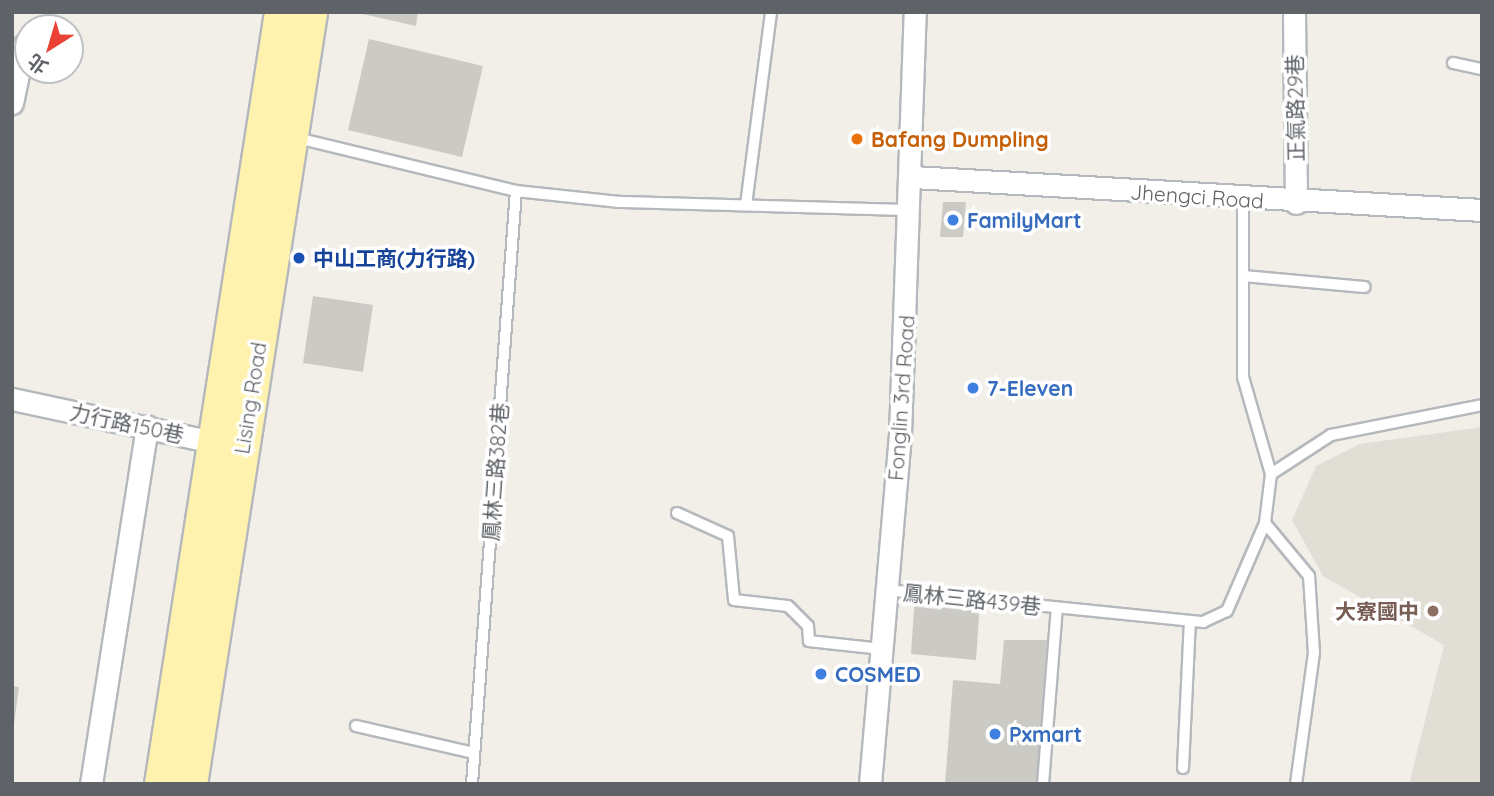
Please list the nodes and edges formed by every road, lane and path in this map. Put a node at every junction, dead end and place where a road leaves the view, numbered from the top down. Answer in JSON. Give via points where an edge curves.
{"nodes":[{"id":1,"x":281,"y":12,"type":"edge"},
{"id":2,"x":310,"y":12,"type":"edge"},
{"id":3,"x":771,"y":12,"type":"edge"},
{"id":4,"x":915,"y":12,"type":"edge"},
{"id":5,"x":1294,"y":12,"type":"edge"},
{"id":6,"x":1453,"y":63,"type":"dead end"},
{"id":7,"x":1482,"y":69,"type":"edge"},
{"id":8,"x":16,"y":84,"type":"edge"},
{"id":9,"x":12,"y":103,"type":"edge"},
{"id":10,"x":290,"y":137,"type":"junction"},
{"id":11,"x":913,"y":177,"type":"junction"},
{"id":12,"x":516,"y":191,"type":"junction"},
{"id":13,"x":1243,"y":200,"type":"junction"},
{"id":14,"x":1296,"y":203,"type":"junction"},
{"id":15,"x":746,"y":205,"type":"junction"},
{"id":16,"x":913,"y":210,"type":"junction"},
{"id":17,"x":1482,"y":210,"type":"edge"},
{"id":18,"x":1243,"y":276,"type":"junction"},
{"id":19,"x":1365,"y":287,"type":"dead end"},
{"id":20,"x":12,"y":399,"type":"edge"},
{"id":21,"x":1482,"y":405,"type":"edge"},
{"id":22,"x":147,"y":426,"type":"junction"},
{"id":23,"x":228,"y":445,"type":"junction"},
{"id":24,"x":1271,"y":474,"type":"junction"},
{"id":25,"x":677,"y":513,"type":"dead end"},
{"id":26,"x":1265,"y":523,"type":"junction"},
{"id":27,"x":887,"y":590,"type":"junction"},
{"id":28,"x":1057,"y":608,"type":"junction"},
{"id":29,"x":1191,"y":621,"type":"junction"},
{"id":30,"x":882,"y":649,"type":"junction"},
{"id":31,"x":356,"y":726,"type":"dead end"},
{"id":32,"x":474,"y":753,"type":"junction"},
{"id":33,"x":1183,"y":768,"type":"dead end"},
{"id":34,"x":91,"y":784,"type":"edge"},
{"id":35,"x":162,"y":784,"type":"edge"},
{"id":36,"x":190,"y":784,"type":"edge"},
{"id":37,"x":472,"y":784,"type":"edge"},
{"id":38,"x":870,"y":784,"type":"edge"},
{"id":39,"x":1043,"y":784,"type":"edge"},
{"id":40,"x":1296,"y":784,"type":"edge"}],
"edges":[{"from":1,"to":23,"type":"main road","name":"Lising Road"},
{"from":2,"to":10,"type":"main road","name":"Lising Road"},
{"from":3,"to":15,"type":"lane"},
{"from":4,"to":11,"type":"street","name":"Fonglin 3rd Road"},
{"from":5,"to":14,"type":"street","name":"正氣路29巷"},
{"from":6,"to":7,"type":"lane"},
{"from":8,"to":9,"type":"street"},
{"from":10,"to":12,"type":"lane"},
{"from":10,"to":23,"type":"main road","name":"Lising Road"},
{"from":11,"to":13,"type":"street","name":"Jhengci Road"},
{"from":11,"to":16,"type":"street","name":"Fonglin 3rd Road"},
{"from":12,"to":15,"type":"lane"},
{"from":12,"to":32,"type":"lane","name":"鳳林三路382巷"},
{"from":13,"to":14,"type":"street","name":"Jhengci Road"},
{"from":13,"to":18,"type":"lane"},
{"from":14,"to":17,"type":"street","name":"Jhengci Road"},
{"from":15,"to":16,"type":"lane"},
{"from":16,"to":27,"type":"street","name":"Fonglin 3rd Road"},
{"from":18,"to":19,"type":"lane"},
{"from":18,"to":24,"type":"lane","via":[[1243,377]]},
{"from":20,"to":22,"type":"street","name":"力行路150巷"},
{"from":21,"to":24,"type":"lane","via":[[1331,435]]},
{"from":22,"to":23,"type":"street","name":"力行路150巷"},
{"from":22,"to":34,"type":"street"},
{"from":23,"to":35,"type":"main road","name":"Lising Road"},
{"from":23,"to":36,"type":"main road","name":"Lising Road"},
{"from":24,"to":26,"type":"lane","name":"鳳林三路439巷"},
{"from":25,"to":30,"type":"lane","via":[[728,536],[734,600],[788,606],[808,626],[809,641]]},
{"from":26,"to":29,"type":"lane","name":"鳳林三路439巷","via":[[1227,611],[1217,620]]},
{"from":26,"to":40,"type":"lane","via":[[1309,576],[1314,653]]},
{"from":27,"to":28,"type":"lane","name":"鳳林三路439巷"},
{"from":27,"to":30,"type":"street","name":"Fonglin 3rd Road"},
{"from":28,"to":29,"type":"lane","name":"鳳林三路439巷"},
{"from":28,"to":39,"type":"lane","name":"鳳林三路439巷"},
{"from":29,"to":33,"type":"lane"},
{"from":30,"to":38,"type":"street","name":"Fonglin 3rd Road"},
{"from":31,"to":32,"type":"lane"},
{"from":32,"to":37,"type":"lane","name":"鳳林三路382巷"}]}
